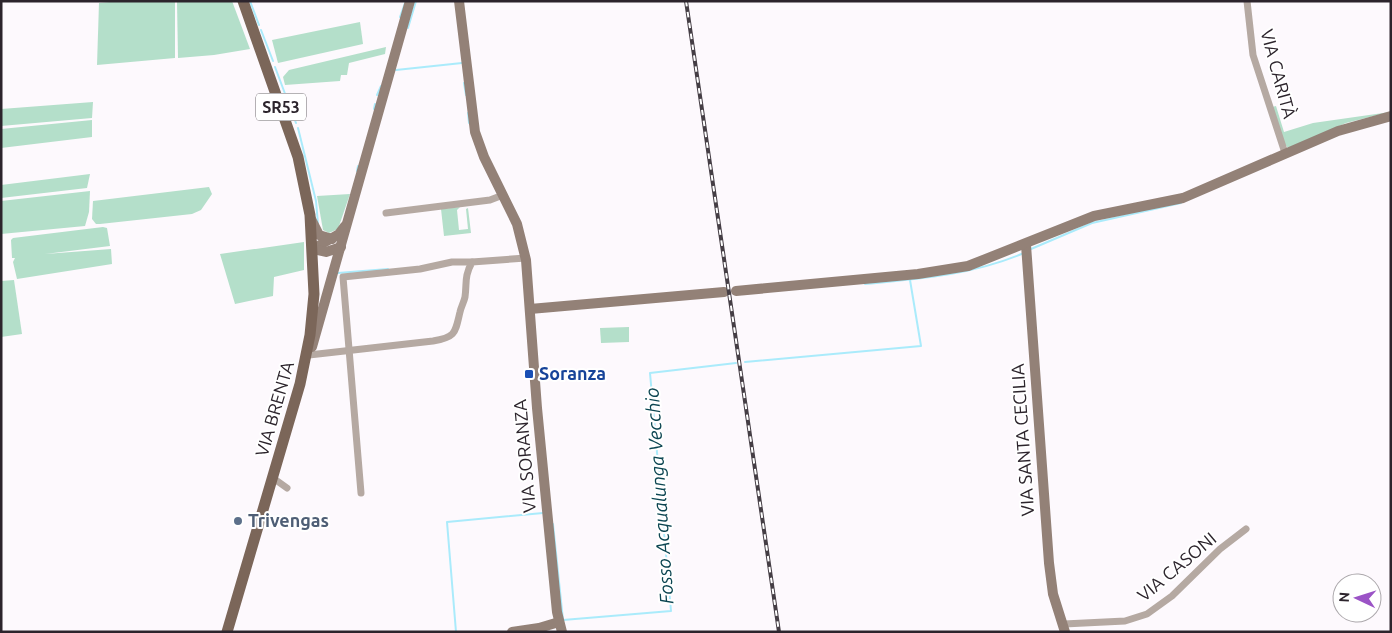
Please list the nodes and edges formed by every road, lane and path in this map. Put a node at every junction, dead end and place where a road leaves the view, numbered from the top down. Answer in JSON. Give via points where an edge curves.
{"nodes":[{"id":1,"x":243,"y":1,"type":"edge"},
{"id":2,"x":410,"y":1,"type":"edge"},
{"id":3,"x":459,"y":1,"type":"edge"},
{"id":4,"x":1247,"y":1,"type":"edge"},
{"id":5,"x":1391,"y":116,"type":"edge"},
{"id":6,"x":1284,"y":153,"type":"junction"},
{"id":7,"x":502,"y":195,"type":"junction"},
{"id":8,"x":386,"y":213,"type":"dead end"},
{"id":9,"x":310,"y":215,"type":"junction"},
{"id":10,"x":347,"y":224,"type":"junction"},
{"id":11,"x":332,"y":239,"type":"junction"},
{"id":12,"x":1026,"y":245,"type":"junction"},
{"id":13,"x":341,"y":247,"type":"junction"},
{"id":14,"x":314,"y":249,"type":"junction"},
{"id":15,"x":526,"y":258,"type":"junction"},
{"id":16,"x":472,"y":262,"type":"junction"},
{"id":17,"x":736,"y":290,"type":"dead end"},
{"id":18,"x":724,"y":292,"type":"dead end"},
{"id":19,"x":530,"y":309,"type":"junction"},
{"id":20,"x":348,"y":352,"type":"junction"},
{"id":21,"x":309,"y":355,"type":"junction"},
{"id":22,"x":300,"y":384,"type":"junction"},
{"id":23,"x":273,"y":478,"type":"junction"},
{"id":24,"x":287,"y":488,"type":"dead end"},
{"id":25,"x":361,"y":493,"type":"dead end"},
{"id":26,"x":1246,"y":529,"type":"dead end"},
{"id":27,"x":244,"y":581,"type":"junction"},
{"id":28,"x":560,"y":627,"type":"edge"},
{"id":29,"x":1064,"y":628,"type":"edge"},
{"id":30,"x":230,"y":632,"type":"edge"},
{"id":31,"x":512,"y":632,"type":"edge"}],
"edges":[{"from":1,"to":9,"type":"main road","number":"SR53","via":[[298,157]]},
{"from":2,"to":10,"type":"street","name":"VIA BRENTA"},
{"from":3,"to":7,"type":"street","name":"VIA SORANZA","via":[[475,132]]},
{"from":4,"to":6,"type":"street","name":"VIA CARITÀ","via":[[1253,55]]},
{"from":5,"to":6,"type":"street","via":[[1338,131]]},
{"from":6,"to":12,"type":"street","via":[[1183,198],[1099,215]]},
{"from":7,"to":8,"type":"street","via":[[490,200]]},
{"from":7,"to":15,"type":"street","name":"VIA SORANZA","via":[[520,233]]},
{"from":9,"to":11,"type":"street","via":[[319,235]]},
{"from":9,"to":14,"type":"main road","number":"SR53"},
{"from":10,"to":11,"type":"street","name":"VIA BRENTA"},
{"from":10,"to":13,"type":"street","name":"VIA BRENTA"},
{"from":11,"to":14,"type":"street","name":"VIA BRENTA"},
{"from":12,"to":17,"type":"street","via":[[987,261],[945,271]]},
{"from":12,"to":29,"type":"street","name":"VIA SANTA CECILIA","via":[[1049,563]]},
{"from":13,"to":14,"type":"street","via":[[326,252]]},
{"from":13,"to":21,"type":"street","name":"VIA BRENTA"},
{"from":14,"to":22,"type":"main road","number":"SR53","via":[[313,317]]},
{"from":15,"to":16,"type":"street"},
{"from":15,"to":19,"type":"street","name":"VIA SORANZA"},
{"from":16,"to":20,"type":"street","via":[[466,273],[465,298],[455,333],[433,341]]},
{"from":16,"to":20,"type":"street","via":[[343,276]]},
{"from":18,"to":19,"type":"street"},
{"from":19,"to":28,"type":"street","name":"VIA SORANZA"},
{"from":20,"to":21,"type":"street"},
{"from":20,"to":25,"type":"street"},
{"from":21,"to":22,"type":"street","name":"VIA BRENTA"},
{"from":22,"to":23,"type":"main road","name":"VIA BRENTA","number":"SR53"},
{"from":23,"to":24,"type":"street"},
{"from":23,"to":27,"type":"main road","name":"VIA BRENTA","number":"SR53"},
{"from":26,"to":29,"type":"street","name":"VIA CASONI","via":[[1220,549],[1172,596],[1147,614],[1125,621]]},
{"from":27,"to":30,"type":"main road","name":"VIA BRENTA","number":"SR53"},
{"from":27,"to":30,"type":"main road","name":"VIA BRENTA","number":"SR53","via":[[231,618]]},
{"from":28,"to":31,"type":"street"}]}
